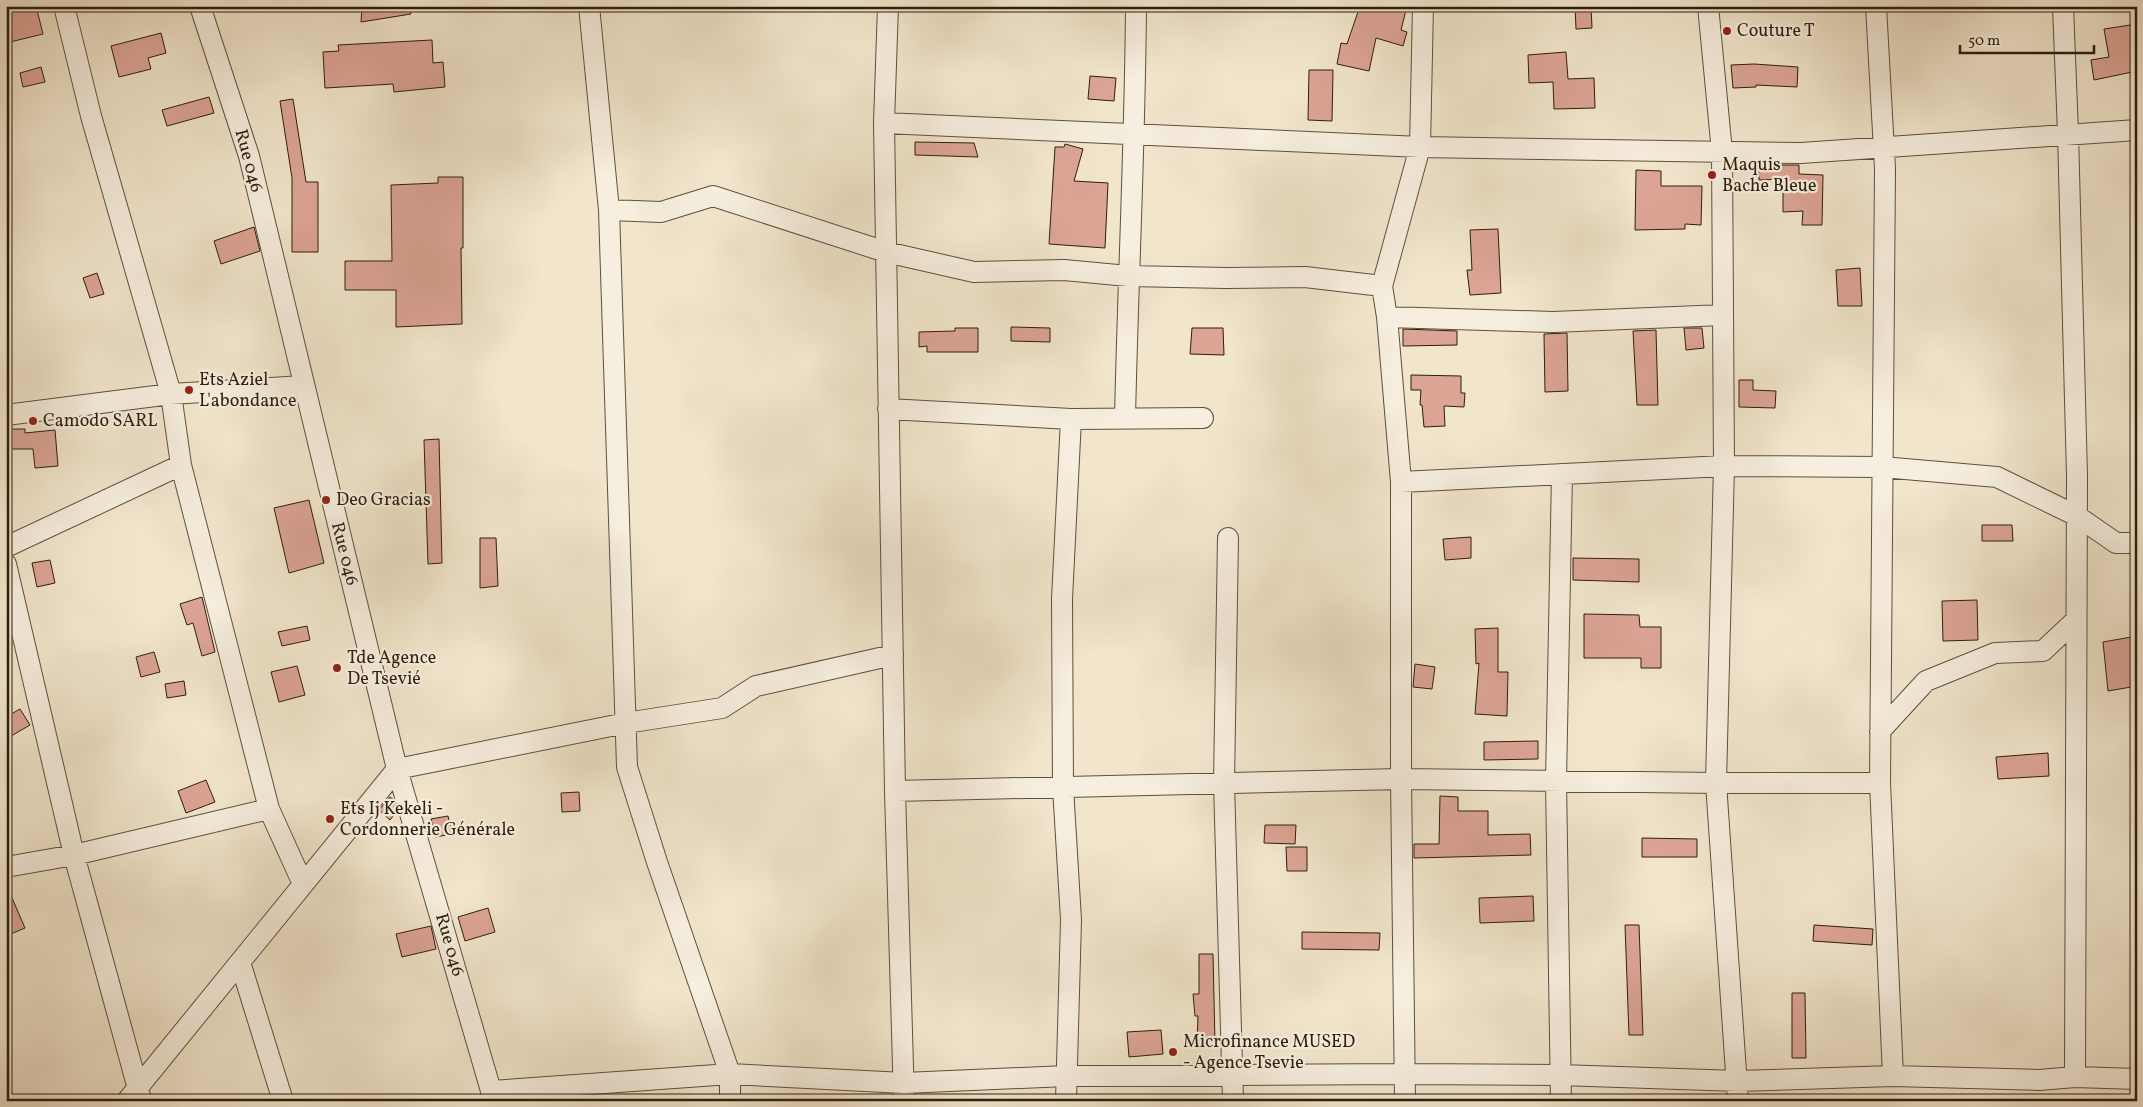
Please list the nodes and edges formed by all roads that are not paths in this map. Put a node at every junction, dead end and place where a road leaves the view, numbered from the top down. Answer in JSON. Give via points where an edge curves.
{"nodes":[{"id":1,"x":64,"y":6,"type":"edge"},
{"id":2,"x":200,"y":6,"type":"edge"},
{"id":3,"x":589,"y":6,"type":"edge"},
{"id":4,"x":888,"y":6,"type":"edge"},
{"id":5,"x":1136,"y":6,"type":"edge"},
{"id":6,"x":1423,"y":6,"type":"edge"},
{"id":7,"x":1708,"y":6,"type":"edge"},
{"id":8,"x":1876,"y":6,"type":"edge"},
{"id":9,"x":2062,"y":6,"type":"edge"},
{"id":10,"x":884,"y":123,"type":"junction"},
{"id":11,"x":2137,"y":130,"type":"edge"},
{"id":12,"x":2068,"y":133,"type":"junction"},
{"id":13,"x":1135,"y":134,"type":"junction"},
{"id":14,"x":1420,"y":147,"type":"junction"},
{"id":15,"x":1884,"y":147,"type":"junction"},
{"id":16,"x":1722,"y":152,"type":"junction"},
{"id":17,"x":609,"y":210,"type":"junction"},
{"id":18,"x":886,"y":252,"type":"junction"},
{"id":19,"x":1128,"y":276,"type":"junction"},
{"id":20,"x":1382,"y":286,"type":"junction"},
{"id":21,"x":1723,"y":315,"type":"junction"},
{"id":22,"x":1387,"y":317,"type":"junction"},
{"id":23,"x":303,"y":386,"type":"junction"},
{"id":24,"x":171,"y":394,"type":"junction"},
{"id":25,"x":888,"y":409,"type":"junction"},
{"id":26,"x":6,"y":415,"type":"edge"},
{"id":27,"x":1125,"y":418,"type":"junction"},
{"id":28,"x":1203,"y":418,"type":"dead end"},
{"id":29,"x":1071,"y":419,"type":"junction"},
{"id":30,"x":182,"y":465,"type":"junction"},
{"id":31,"x":1724,"y":466,"type":"junction"},
{"id":32,"x":1882,"y":467,"type":"junction"},
{"id":33,"x":1562,"y":474,"type":"junction"},
{"id":34,"x":1402,"y":482,"type":"junction"},
{"id":35,"x":2077,"y":516,"type":"junction"},
{"id":36,"x":1228,"y":538,"type":"dead end"},
{"id":37,"x":2137,"y":544,"type":"edge"},
{"id":38,"x":6,"y":547,"type":"edge"},
{"id":39,"x":6,"y":564,"type":"edge"},
{"id":40,"x":2076,"y":620,"type":"junction"},
{"id":41,"x":893,"y":655,"type":"junction"},
{"id":42,"x":626,"y":723,"type":"junction"},
{"id":43,"x":1880,"y":731,"type":"junction"},
{"id":44,"x":397,"y":769,"type":"junction"},
{"id":45,"x":1401,"y":779,"type":"junction"},
{"id":46,"x":1556,"y":781,"type":"junction"},
{"id":47,"x":1224,"y":783,"type":"junction"},
{"id":48,"x":1716,"y":783,"type":"junction"},
{"id":49,"x":1880,"y":783,"type":"junction"},
{"id":50,"x":1063,"y":787,"type":"junction"},
{"id":51,"x":896,"y":791,"type":"junction"},
{"id":52,"x":269,"y":809,"type":"junction"},
{"id":53,"x":74,"y":855,"type":"junction"},
{"id":54,"x":6,"y":867,"type":"edge"},
{"id":55,"x":303,"y":884,"type":"junction"},
{"id":56,"x":240,"y":962,"type":"junction"},
{"id":57,"x":730,"y":1074,"type":"junction"},
{"id":58,"x":1405,"y":1074,"type":"junction"},
{"id":59,"x":1233,"y":1075,"type":"junction"},
{"id":60,"x":1560,"y":1075,"type":"junction"},
{"id":61,"x":1066,"y":1076,"type":"junction"},
{"id":62,"x":1893,"y":1076,"type":"junction"},
{"id":63,"x":2075,"y":1078,"type":"junction"},
{"id":64,"x":2137,"y":1079,"type":"edge"},
{"id":65,"x":1738,"y":1080,"type":"junction"},
{"id":66,"x":904,"y":1092,"type":"edge"},
{"id":67,"x":135,"y":1096,"type":"edge"},
{"id":68,"x":493,"y":1096,"type":"edge"},
{"id":69,"x":283,"y":1101,"type":"edge"},
{"id":70,"x":730,"y":1101,"type":"edge"},
{"id":71,"x":1066,"y":1101,"type":"edge"},
{"id":72,"x":1233,"y":1101,"type":"edge"},
{"id":73,"x":1405,"y":1101,"type":"edge"},
{"id":74,"x":1561,"y":1101,"type":"edge"},
{"id":75,"x":1738,"y":1101,"type":"edge"}],
"edges":[{"from":1,"to":24,"type":"street","via":[[90,116]]},
{"from":2,"to":23,"type":"street","name":"Rue 046","number":"Rue 046","via":[[249,156]]},
{"from":3,"to":17,"type":"street"},
{"from":4,"to":10,"type":"street"},
{"from":5,"to":13,"type":"street"},
{"from":6,"to":14,"type":"street"},
{"from":7,"to":16,"type":"street"},
{"from":8,"to":15,"type":"street"},
{"from":9,"to":12,"type":"street"},
{"from":10,"to":13,"type":"street"},
{"from":10,"to":18,"type":"street"},
{"from":11,"to":12,"type":"street"},
{"from":12,"to":15,"type":"street"},
{"from":12,"to":35,"type":"street"},
{"from":13,"to":14,"type":"street"},
{"from":13,"to":19,"type":"street"},
{"from":14,"to":16,"type":"street"},
{"from":14,"to":20,"type":"street"},
{"from":15,"to":16,"type":"street","via":[[1801,153]]},
{"from":15,"to":32,"type":"street"},
{"from":16,"to":21,"type":"street"},
{"from":17,"to":18,"type":"street","via":[[661,212],[713,196]]},
{"from":17,"to":42,"type":"street"},
{"from":18,"to":19,"type":"street","via":[[974,272],[1064,270]]},
{"from":18,"to":25,"type":"street"},
{"from":19,"to":20,"type":"street","via":[[1305,277]]},
{"from":19,"to":27,"type":"street"},
{"from":20,"to":22,"type":"street"},
{"from":21,"to":22,"type":"street","via":[[1553,322]]},
{"from":21,"to":31,"type":"street"},
{"from":22,"to":34,"type":"street"},
{"from":23,"to":24,"type":"street"},
{"from":23,"to":44,"type":"street","name":"Rue 046","number":"Rue 046"},
{"from":24,"to":26,"type":"street"},
{"from":24,"to":30,"type":"street"},
{"from":25,"to":29,"type":"street"},
{"from":25,"to":41,"type":"street"},
{"from":27,"to":28,"type":"street"},
{"from":27,"to":29,"type":"street"},
{"from":29,"to":50,"type":"street","via":[[1062,599]]},
{"from":30,"to":38,"type":"street"},
{"from":30,"to":52,"type":"street"},
{"from":31,"to":32,"type":"street"},
{"from":31,"to":33,"type":"street"},
{"from":31,"to":48,"type":"street"},
{"from":32,"to":35,"type":"street","via":[[1997,477]]},
{"from":32,"to":43,"type":"street"},
{"from":33,"to":34,"type":"street"},
{"from":33,"to":46,"type":"street"},
{"from":34,"to":45,"type":"street"},
{"from":35,"to":37,"type":"street","via":[[2116,543]]},
{"from":35,"to":40,"type":"street"},
{"from":36,"to":47,"type":"street"},
{"from":39,"to":53,"type":"street"},
{"from":40,"to":43,"type":"street","via":[[2043,651],[1995,653],[1926,681]]},
{"from":40,"to":63,"type":"street"},
{"from":41,"to":42,"type":"street","via":[[756,686],[722,708]]},
{"from":41,"to":51,"type":"street"},
{"from":42,"to":44,"type":"street"},
{"from":42,"to":57,"type":"street","via":[[627,767]]},
{"from":43,"to":49,"type":"street"},
{"from":44,"to":55,"type":"street"},
{"from":44,"to":68,"type":"street","name":"Rue 046","number":"Rue 046"},
{"from":45,"to":46,"type":"street"},
{"from":45,"to":47,"type":"street"},
{"from":45,"to":58,"type":"street"},
{"from":46,"to":48,"type":"street"},
{"from":46,"to":60,"type":"street"},
{"from":47,"to":50,"type":"street"},
{"from":47,"to":59,"type":"street"},
{"from":48,"to":49,"type":"street"},
{"from":48,"to":65,"type":"street"},
{"from":49,"to":62,"type":"street"},
{"from":50,"to":51,"type":"street"},
{"from":50,"to":61,"type":"street","via":[[1071,920]]},
{"from":51,"to":66,"type":"street"},
{"from":52,"to":53,"type":"street"},
{"from":52,"to":55,"type":"street"},
{"from":53,"to":54,"type":"street"},
{"from":53,"to":67,"type":"street"},
{"from":55,"to":56,"type":"street"},
{"from":56,"to":67,"type":"street"},
{"from":56,"to":69,"type":"street"},
{"from":57,"to":66,"type":"street"},
{"from":57,"to":68,"type":"street"},
{"from":57,"to":70,"type":"street"},
{"from":58,"to":59,"type":"street"},
{"from":58,"to":60,"type":"street"},
{"from":58,"to":73,"type":"street"},
{"from":59,"to":61,"type":"street"},
{"from":59,"to":72,"type":"street"},
{"from":60,"to":65,"type":"street"},
{"from":60,"to":74,"type":"street"},
{"from":61,"to":66,"type":"street"},
{"from":61,"to":71,"type":"street"},
{"from":62,"to":63,"type":"street"},
{"from":62,"to":65,"type":"street"},
{"from":63,"to":64,"type":"street"},
{"from":65,"to":75,"type":"street"}]}
